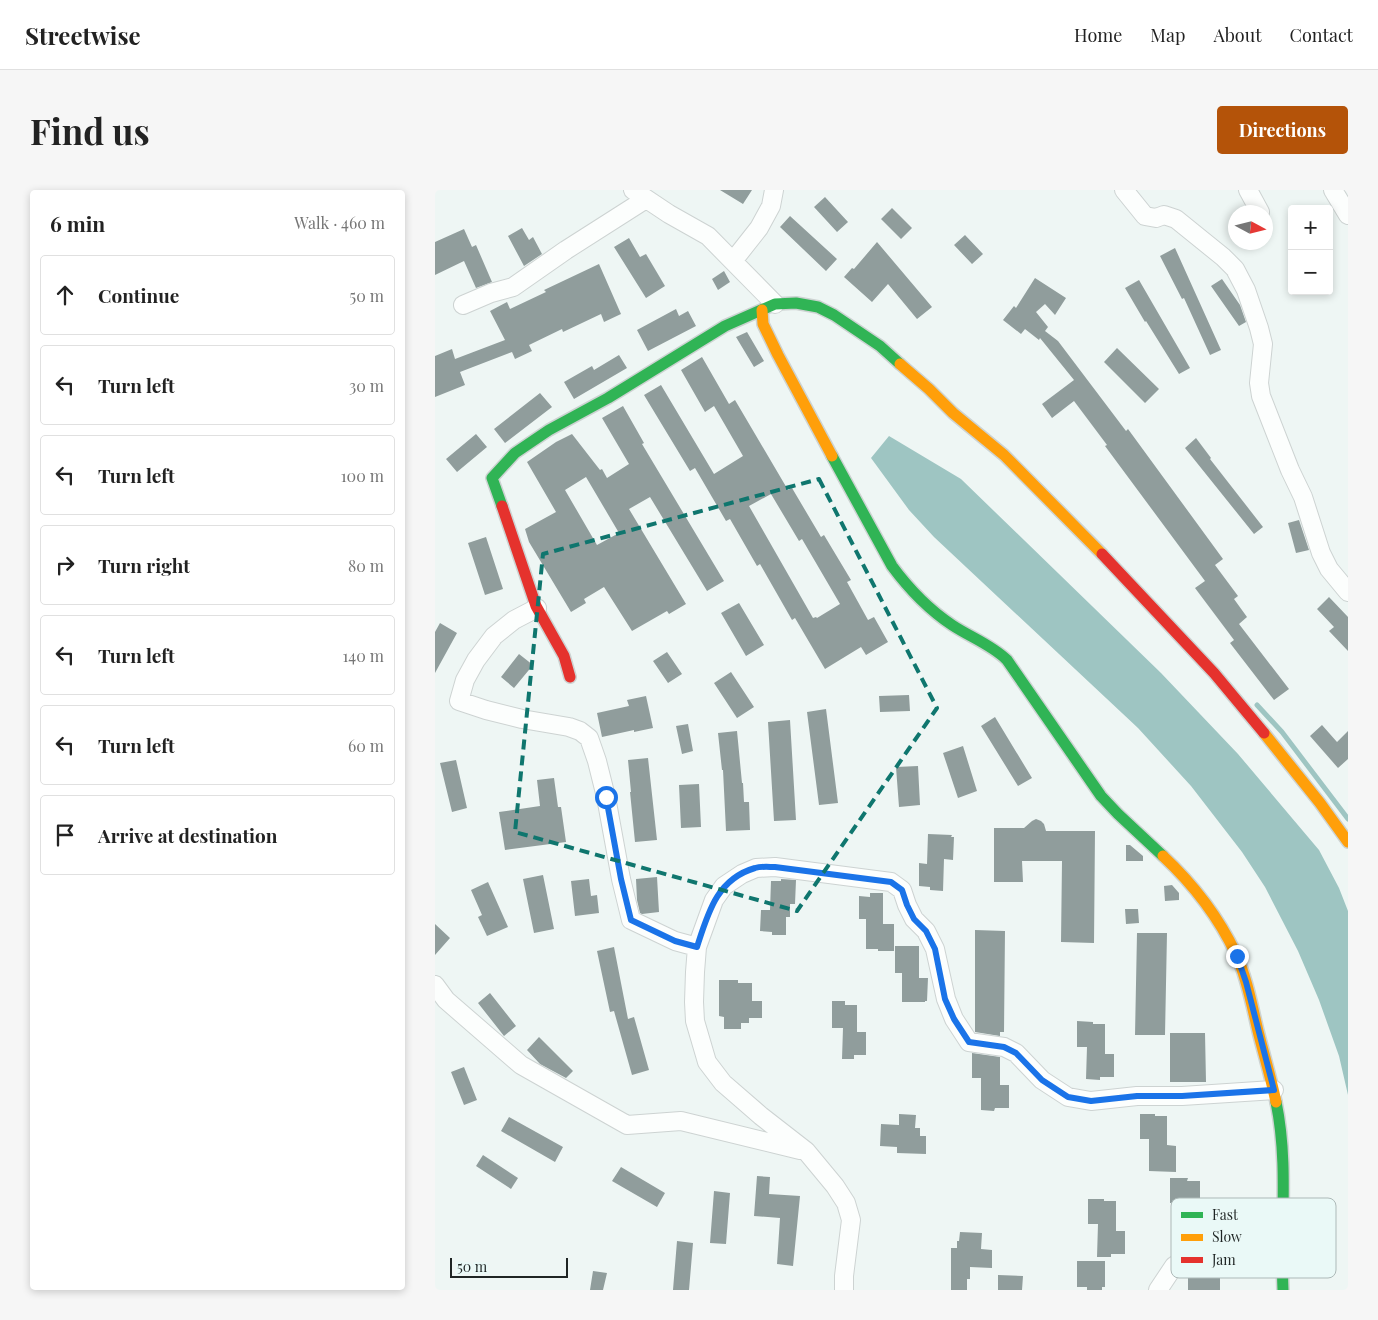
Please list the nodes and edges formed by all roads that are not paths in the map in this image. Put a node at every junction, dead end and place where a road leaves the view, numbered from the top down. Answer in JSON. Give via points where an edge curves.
{"nodes":[{"id":1,"x":774,"y":190,"type":"edge"},
{"id":2,"x":1124,"y":190,"type":"edge"},
{"id":3,"x":1248,"y":190,"type":"edge"},
{"id":4,"x":1333,"y":190,"type":"edge"},
{"id":5,"x":639,"y":195,"type":"edge"},
{"id":6,"x":1256,"y":205,"type":"edge"},
{"id":7,"x":1348,"y":215,"type":"edge"},
{"id":8,"x":733,"y":261,"type":"junction"},
{"id":9,"x":463,"y":305,"type":"dead end"},
{"id":10,"x":769,"y":307,"type":"junction"},
{"id":11,"x":1348,"y":592,"type":"edge"},
{"id":12,"x":537,"y":608,"type":"junction"},
{"id":13,"x":571,"y":677,"type":"dead end"},
{"id":14,"x":1348,"y":842,"type":"edge"},
{"id":15,"x":697,"y":947,"type":"junction"},
{"id":16,"x":435,"y":985,"type":"edge"},
{"id":17,"x":1274,"y":1090,"type":"junction"},
{"id":18,"x":806,"y":1151,"type":"junction"},
{"id":19,"x":1284,"y":1198,"type":"edge"},
{"id":20,"x":1171,"y":1270,"type":"edge"},
{"id":21,"x":844,"y":1290,"type":"edge"},
{"id":22,"x":1158,"y":1290,"type":"edge"}],
"edges":[{"from":1,"to":8,"type":"street","via":[[771,206],[759,228]]},
{"from":2,"to":11,"type":"street","via":[[1145,216],[1156,218],[1164,215],[1176,219],[1235,269],[1246,290],[1263,344],[1261,396],[1303,498],[1321,553]]},
{"from":3,"to":6,"type":"street"},
{"from":4,"to":7,"type":"street"},
{"from":5,"to":8,"type":"street","via":[[708,236]]},
{"from":5,"to":9,"type":"street","via":[[513,287]]},
{"from":8,"to":10,"type":"street"},
{"from":10,"to":12,"type":"street","via":[[725,326],[549,430],[515,453],[492,478]]},
{"from":10,"to":14,"type":"street","via":[[795,303],[818,307],[834,315],[880,346],[1004,455],[1214,673],[1277,748]]},
{"from":10,"to":17,"type":"street","via":[[763,324],[777,355],[904,583],[932,611],[1005,657],[1112,810],[1167,860],[1199,895],[1224,931],[1246,982]]},
{"from":12,"to":13,"type":"street"},
{"from":12,"to":15,"type":"street","via":[[494,636],[465,680],[459,701],[522,719],[569,727],[589,738],[604,788],[631,920],[675,941]]},
{"from":15,"to":17,"type":"street","via":[[714,900],[725,886],[756,868],[775,867],[891,882],[902,890],[914,919],[926,931],[935,949],[945,999],[969,1042],[1004,1047],[1016,1053],[1042,1080],[1068,1097],[1091,1101]]},
{"from":15,"to":18,"type":"street","via":[[695,1021],[707,1062],[723,1083]]},
{"from":16,"to":18,"type":"street","via":[[446,1000],[521,1065],[627,1124],[681,1121]]},
{"from":17,"to":19,"type":"street","via":[[1282,1141]]},
{"from":18,"to":21,"type":"street","via":[[846,1202],[851,1220]]},
{"from":20,"to":22,"type":"street"}]}
